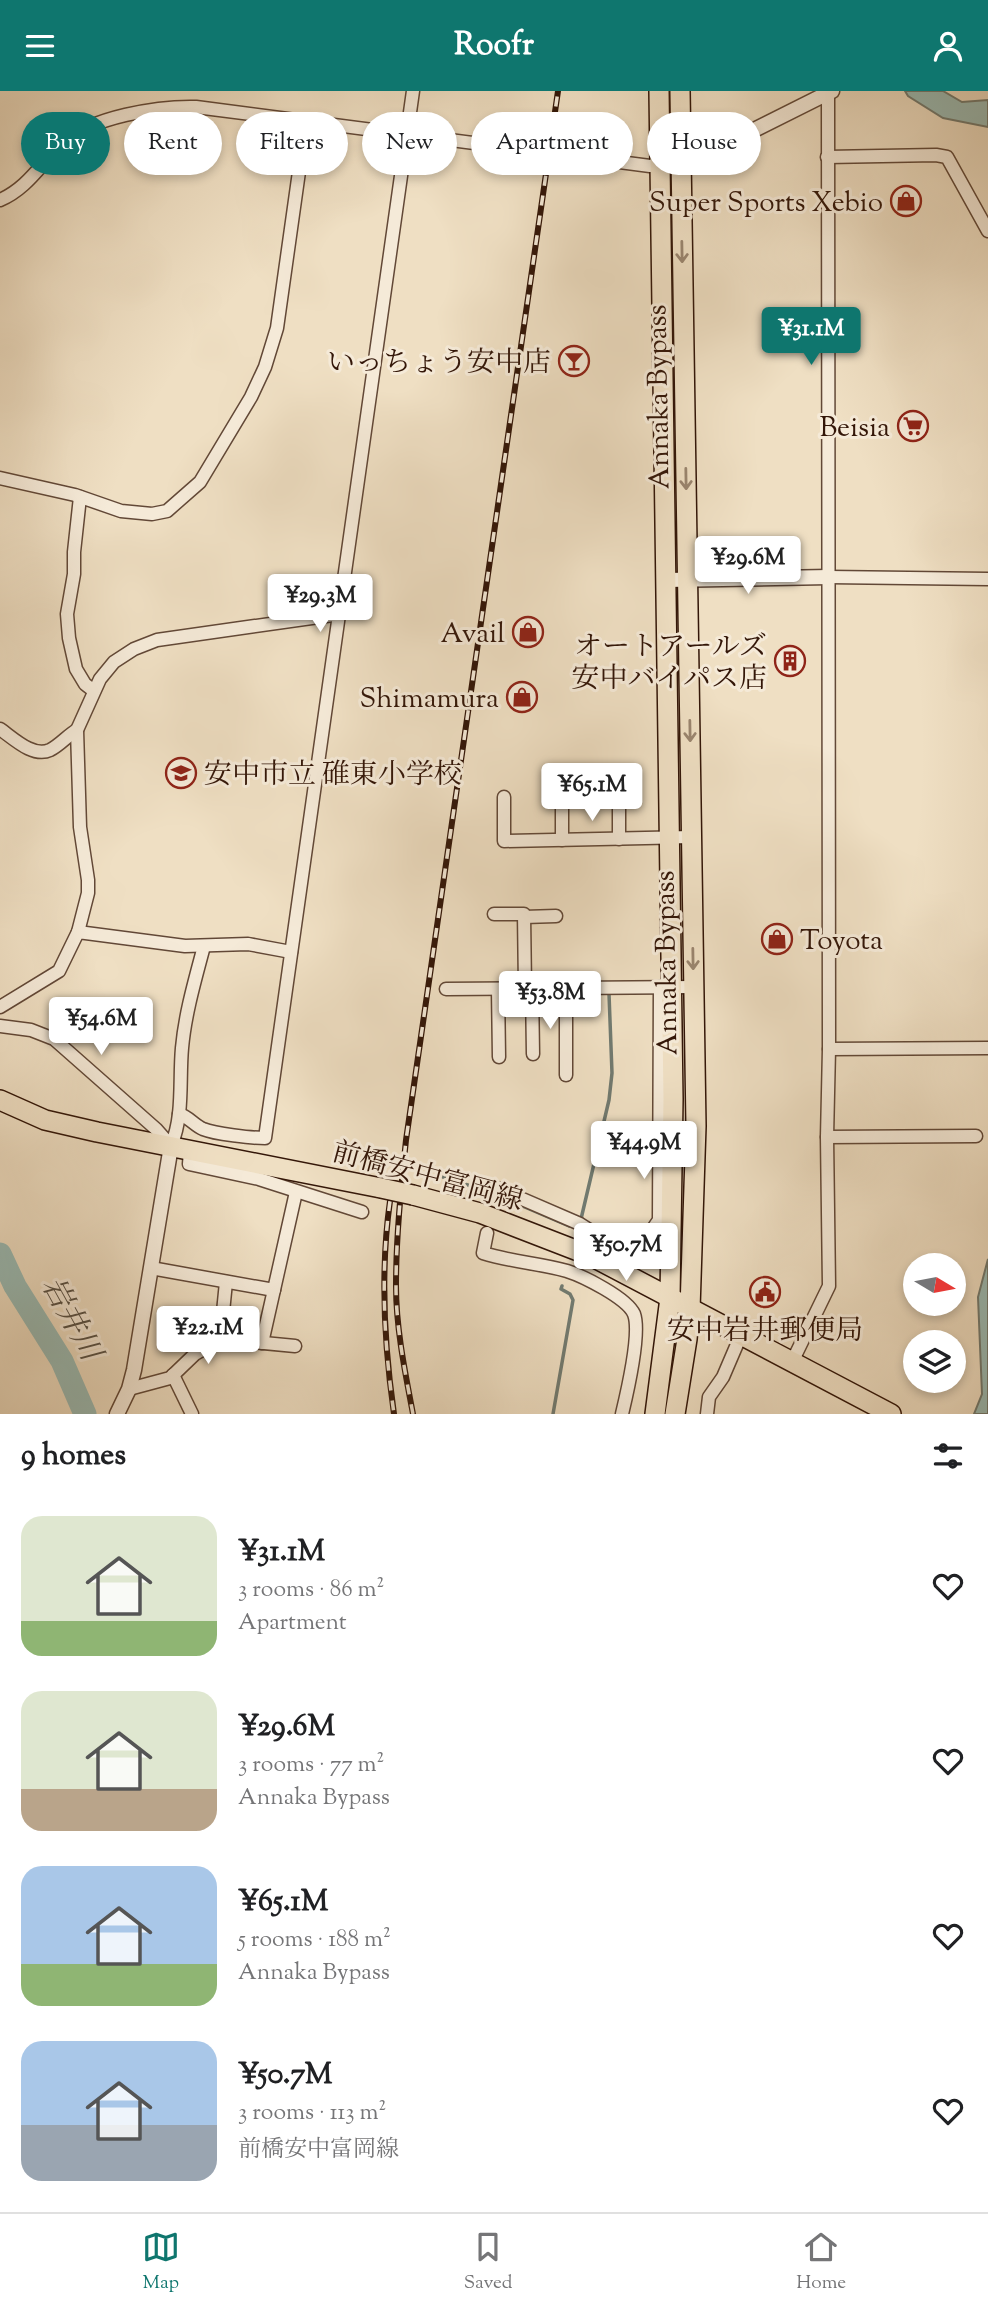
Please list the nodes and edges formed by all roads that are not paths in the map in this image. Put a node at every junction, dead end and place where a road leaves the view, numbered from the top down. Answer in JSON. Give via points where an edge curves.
{"nodes":[{"id":1,"x":412,"y":91,"type":"edge"},
{"id":2,"x":659,"y":91,"type":"edge"},
{"id":3,"x":680,"y":91,"type":"edge"},
{"id":4,"x":830,"y":92,"type":"edge"},
{"id":5,"x":236,"y":112,"type":"edge"},
{"id":6,"x":410,"y":112,"type":"edge"},
{"id":7,"x":659,"y":112,"type":"edge"},
{"id":8,"x":680,"y":112,"type":"edge"},
{"id":9,"x":761,"y":126,"type":"edge"},
{"id":10,"x":457,"y":141,"type":"edge"},
{"id":11,"x":827,"y":157,"type":"junction"},
{"id":12,"x":647,"y":166,"type":"edge"},
{"id":13,"x":299,"y":175,"type":"edge"},
{"id":14,"x":401,"y":175,"type":"edge"},
{"id":15,"x":660,"y":175,"type":"edge"},
{"id":16,"x":681,"y":175,"type":"edge"},
{"id":17,"x":0,"y":200,"type":"edge"},
{"id":18,"x":988,"y":231,"type":"edge"},
{"id":19,"x":0,"y":478,"type":"edge"},
{"id":20,"x":80,"y":497,"type":"junction"},
{"id":21,"x":829,"y":577,"type":"junction"},
{"id":22,"x":687,"y":579,"type":"junction"},
{"id":23,"x":988,"y":579,"type":"edge"},
{"id":24,"x":667,"y":580,"type":"junction"},
{"id":25,"x":340,"y":614,"type":"junction"},
{"id":26,"x":94,"y":691,"type":"junction"},
{"id":27,"x":0,"y":729,"type":"edge"},
{"id":28,"x":78,"y":730,"type":"junction"},
{"id":29,"x":619,"y":795,"type":"dead end"},
{"id":30,"x":562,"y":796,"type":"dead end"},
{"id":31,"x":504,"y":797,"type":"dead end"},
{"id":32,"x":691,"y":837,"type":"junction"},
{"id":33,"x":670,"y":838,"type":"junction"},
{"id":34,"x":619,"y":839,"type":"junction"},
{"id":35,"x":562,"y":840,"type":"junction"},
{"id":36,"x":494,"y":914,"type":"dead end"},
{"id":37,"x":556,"y":916,"type":"dead end"},
{"id":38,"x":524,"y":917,"type":"junction"},
{"id":39,"x":78,"y":932,"type":"junction"},
{"id":40,"x":204,"y":946,"type":"junction"},
{"id":41,"x":291,"y":952,"type":"junction"},
{"id":42,"x":666,"y":987,"type":"junction"},
{"id":43,"x":694,"y":987,"type":"junction"},
{"id":44,"x":528,"y":988,"type":"junction"},
{"id":45,"x":566,"y":988,"type":"junction"},
{"id":46,"x":446,"y":989,"type":"dead end"},
{"id":47,"x":498,"y":989,"type":"junction"},
{"id":48,"x":0,"y":1007,"type":"edge"},
{"id":49,"x":0,"y":1026,"type":"edge"},
{"id":50,"x":988,"y":1048,"type":"edge"},
{"id":51,"x":829,"y":1049,"type":"junction"},
{"id":52,"x":533,"y":1054,"type":"dead end"},
{"id":53,"x":499,"y":1057,"type":"dead end"},
{"id":54,"x":566,"y":1075,"type":"dead end"},
{"id":55,"x":0,"y":1100,"type":"edge"},
{"id":56,"x":179,"y":1114,"type":"junction"},
{"id":57,"x":976,"y":1136,"type":"dead end"},
{"id":58,"x":827,"y":1137,"type":"junction"},
{"id":59,"x":181,"y":1148,"type":"junction"},
{"id":60,"x":296,"y":1192,"type":"junction"},
{"id":61,"x":497,"y":1192,"type":"dead end"},
{"id":62,"x":665,"y":1204,"type":"junction"},
{"id":63,"x":362,"y":1212,"type":"dead end"},
{"id":64,"x":487,"y":1233,"type":"tunnel mouth"},
{"id":65,"x":590,"y":1256,"type":"junction"},
{"id":66,"x":151,"y":1268,"type":"junction"},
{"id":67,"x":583,"y":1277,"type":"junction"},
{"id":68,"x":226,"y":1282,"type":"junction"},
{"id":69,"x":274,"y":1290,"type":"junction"},
{"id":70,"x":670,"y":1299,"type":"junction"},
{"id":71,"x":690,"y":1309,"type":"junction"},
{"id":72,"x":741,"y":1335,"type":"junction"},
{"id":73,"x":220,"y":1342,"type":"junction"},
{"id":74,"x":262,"y":1343,"type":"junction"},
{"id":75,"x":295,"y":1346,"type":"dead end"},
{"id":76,"x":792,"y":1362,"type":"junction"},
{"id":77,"x":173,"y":1375,"type":"junction"},
{"id":78,"x":129,"y":1389,"type":"junction"},
{"id":79,"x":117,"y":1414,"type":"edge"},
{"id":80,"x":192,"y":1414,"type":"edge"},
{"id":81,"x":622,"y":1414,"type":"edge"},
{"id":82,"x":655,"y":1414,"type":"edge"},
{"id":83,"x":675,"y":1414,"type":"edge"},
{"id":84,"x":707,"y":1414,"type":"edge"},
{"id":85,"x":891,"y":1414,"type":"edge"}],
"edges":[{"from":1,"to":6,"type":"street"},
{"from":2,"to":7,"type":"main road","name":"Annaka Bypass"},
{"from":3,"to":8,"type":"main road","name":"Annaka Bypass"},
{"from":4,"to":9,"type":"street"},
{"from":4,"to":11,"type":"street"},
{"from":5,"to":17,"type":"street","via":[[169,106],[83,130],[65,141],[16,193]]},
{"from":10,"to":12,"type":"street"},
{"from":11,"to":18,"type":"street","via":[[947,157]]},
{"from":11,"to":21,"type":"street"},
{"from":13,"to":20,"type":"street","via":[[277,328],[265,367],[200,482],[167,511],[152,514]]},
{"from":14,"to":25,"type":"street"},
{"from":15,"to":24,"type":"main road","name":"Annaka Bypass"},
{"from":16,"to":22,"type":"main road","name":"Annaka Bypass","one_way":true},
{"from":19,"to":20,"type":"street"},
{"from":20,"to":26,"type":"street","via":[[75,574],[67,614],[76,669]]},
{"from":21,"to":22,"type":"street"},
{"from":21,"to":23,"type":"street"},
{"from":21,"to":51,"type":"street"},
{"from":22,"to":24,"type":"street"},
{"from":22,"to":32,"type":"main road","name":"Annaka Bypass","one_way":true},
{"from":24,"to":33,"type":"main road","name":"Annaka Bypass"},
{"from":25,"to":26,"type":"street","via":[[158,640],[114,662]]},
{"from":25,"to":41,"type":"street"},
{"from":26,"to":28,"type":"street"},
{"from":27,"to":28,"type":"street","via":[[41,753]]},
{"from":28,"to":39,"type":"street","via":[[80,827],[88,893]]},
{"from":29,"to":34,"type":"street"},
{"from":30,"to":35,"type":"street"},
{"from":31,"to":35,"type":"street","via":[[504,841]]},
{"from":32,"to":33,"type":"street"},
{"from":32,"to":43,"type":"main road","name":"Annaka Bypass","one_way":true},
{"from":33,"to":34,"type":"street"},
{"from":33,"to":42,"type":"main road","name":"Annaka Bypass"},
{"from":34,"to":35,"type":"street"},
{"from":36,"to":38,"type":"street"},
{"from":37,"to":38,"type":"street"},
{"from":38,"to":44,"type":"street"},
{"from":39,"to":40,"type":"street"},
{"from":39,"to":48,"type":"street","via":[[59,971]]},
{"from":40,"to":41,"type":"street","via":[[248,944]]},
{"from":40,"to":56,"type":"street","via":[[184,1037]]},
{"from":41,"to":56,"type":"street","via":[[265,1137],[202,1129]]},
{"from":42,"to":43,"type":"street"},
{"from":42,"to":45,"type":"street"},
{"from":42,"to":62,"type":"main road","name":"Annaka Bypass"},
{"from":43,"to":71,"type":"main road","name":"Annaka Bypass","via":[[696,1126]]},
{"from":44,"to":45,"type":"street"},
{"from":44,"to":47,"type":"street"},
{"from":44,"to":52,"type":"street"},
{"from":45,"to":54,"type":"street"},
{"from":46,"to":47,"type":"street"},
{"from":47,"to":53,"type":"street"},
{"from":49,"to":59,"type":"street","via":[[54,1039]]},
{"from":50,"to":51,"type":"street"},
{"from":51,"to":58,"type":"street"},
{"from":55,"to":59,"type":"main road","name":"前橋安中富岡線","via":[[45,1119]]},
{"from":56,"to":59,"type":"street"},
{"from":57,"to":58,"type":"street"},
{"from":58,"to":76,"type":"street","via":[[829,1286]]},
{"from":59,"to":60,"type":"street","via":[[189,1164]]},
{"from":59,"to":65,"type":"main road","name":"前橋安中富岡線","bridge":true,"via":[[413,1195],[480,1213]]},
{"from":59,"to":66,"type":"street"},
{"from":60,"to":63,"type":"street"},
{"from":60,"to":69,"type":"street"},
{"from":61,"to":62,"type":"street","via":[[616,1241],[646,1239]]},
{"from":62,"to":70,"type":"main road","name":"Annaka Bypass"},
{"from":64,"to":67,"type":"street","via":[[483,1253]]},
{"from":65,"to":67,"type":"street"},
{"from":65,"to":70,"type":"main road","name":"前橋安中富岡線"},
{"from":66,"to":68,"type":"street"},
{"from":66,"to":78,"type":"street"},
{"from":67,"to":81,"type":"street","via":[[618,1298],[634,1314],[629,1387]]},
{"from":68,"to":69,"type":"street"},
{"from":68,"to":73,"type":"street"},
{"from":69,"to":74,"type":"street"},
{"from":70,"to":71,"type":"main road","name":"前橋安中富岡線"},
{"from":70,"to":82,"type":"main road","name":"Annaka Bypass"},
{"from":71,"to":72,"type":"main road","name":"前橋安中富岡線"},
{"from":71,"to":83,"type":"main road","name":"Annaka Bypass"},
{"from":72,"to":76,"type":"main road","name":"前橋安中富岡線"},
{"from":72,"to":84,"type":"street","via":[[709,1397]]},
{"from":73,"to":74,"type":"street"},
{"from":73,"to":77,"type":"street","via":[[195,1354]]},
{"from":74,"to":75,"type":"street"},
{"from":76,"to":85,"type":"main road","name":"前橋安中富岡線"},
{"from":77,"to":78,"type":"street"},
{"from":77,"to":80,"type":"street"},
{"from":78,"to":79,"type":"street"}]}
